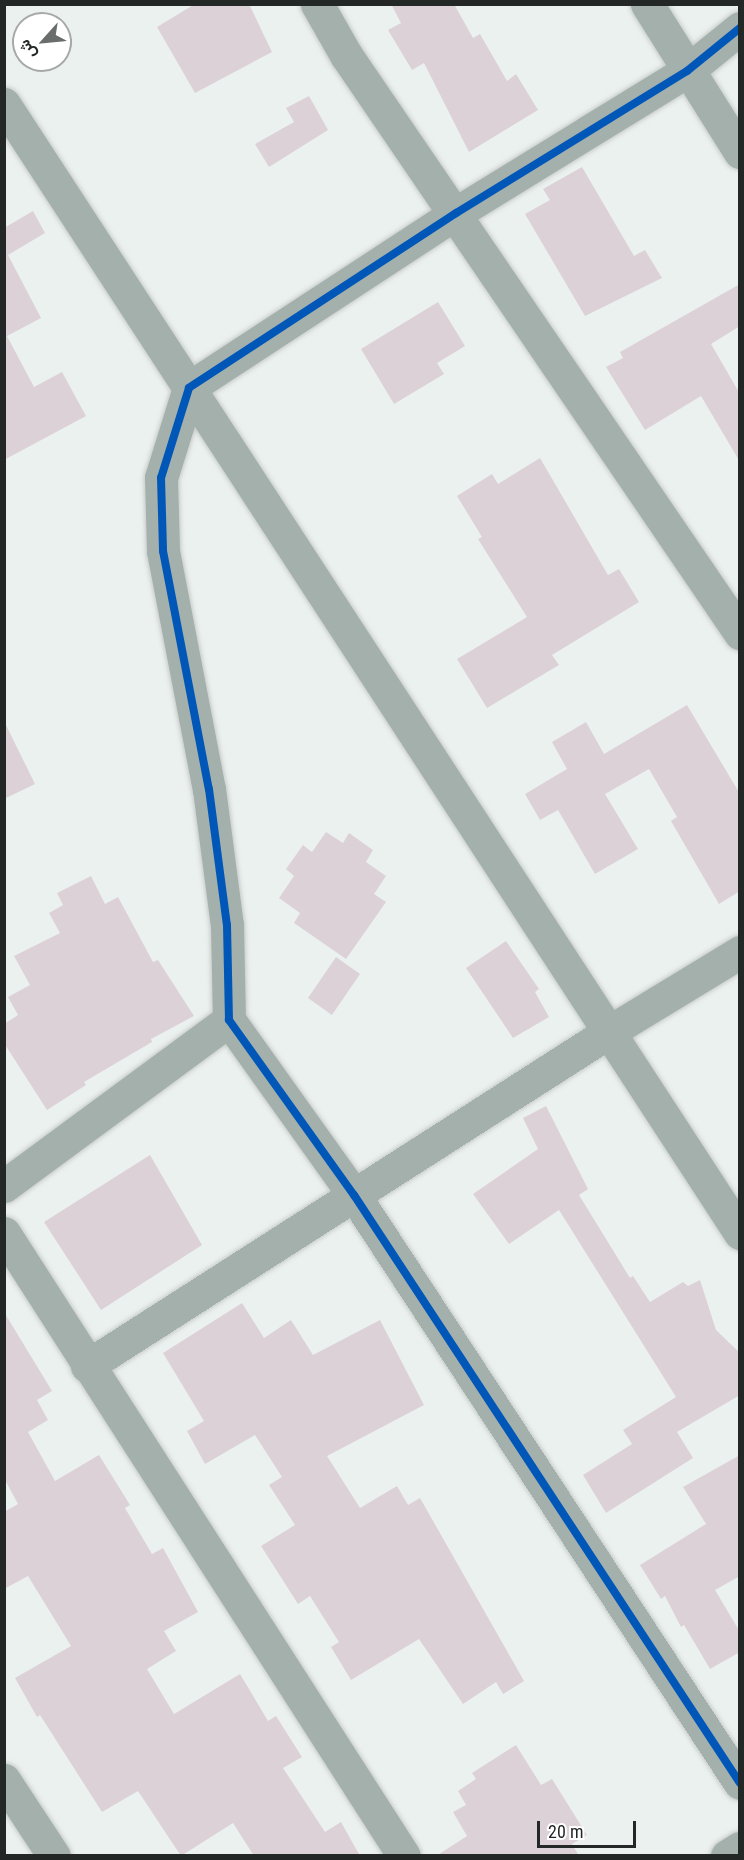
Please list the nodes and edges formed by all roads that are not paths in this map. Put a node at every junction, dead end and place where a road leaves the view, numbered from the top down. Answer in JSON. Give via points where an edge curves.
{"nodes":[{"id":1,"x":316,"y":4,"type":"edge"},
{"id":2,"x":647,"y":4,"type":"edge"},
{"id":3,"x":740,"y":28,"type":"edge"},
{"id":4,"x":687,"y":71,"type":"junction"},
{"id":5,"x":4,"y":104,"type":"edge"},
{"id":6,"x":740,"y":152,"type":"edge"},
{"id":7,"x":456,"y":213,"type":"junction"},
{"id":8,"x":189,"y":388,"type":"junction"},
{"id":9,"x":740,"y":633,"type":"edge"},
{"id":10,"x":740,"y":952,"type":"edge"},
{"id":11,"x":229,"y":1020,"type":"junction"},
{"id":12,"x":607,"y":1033,"type":"junction"},
{"id":13,"x":4,"y":1186,"type":"edge"},
{"id":14,"x":354,"y":1196,"type":"junction"},
{"id":15,"x":4,"y":1233,"type":"edge"},
{"id":16,"x":740,"y":1233,"type":"edge"},
{"id":17,"x":87,"y":1366,"type":"junction"},
{"id":18,"x":4,"y":1780,"type":"edge"},
{"id":19,"x":740,"y":1783,"type":"edge"},
{"id":20,"x":740,"y":1848,"type":"edge"},
{"id":21,"x":54,"y":1856,"type":"edge"},
{"id":22,"x":404,"y":1856,"type":"edge"},
{"id":23,"x":728,"y":1856,"type":"edge"}],
"edges":[{"from":1,"to":7,"type":"street","via":[[346,55]]},
{"from":2,"to":4,"type":"street"},
{"from":3,"to":4,"type":"street"},
{"from":4,"to":6,"type":"street"},
{"from":4,"to":7,"type":"street"},
{"from":5,"to":8,"type":"street"},
{"from":7,"to":8,"type":"street"},
{"from":7,"to":9,"type":"street"},
{"from":8,"to":11,"type":"street","via":[[161,478],[163,551],[209,789],[227,925]]},
{"from":8,"to":12,"type":"street"},
{"from":10,"to":12,"type":"street"},
{"from":11,"to":13,"type":"street"},
{"from":11,"to":14,"type":"street"},
{"from":12,"to":14,"type":"street"},
{"from":12,"to":16,"type":"street"},
{"from":14,"to":17,"type":"street"},
{"from":14,"to":19,"type":"street"},
{"from":15,"to":17,"type":"street"},
{"from":17,"to":22,"type":"street"},
{"from":18,"to":21,"type":"street"},
{"from":20,"to":23,"type":"street"}]}
